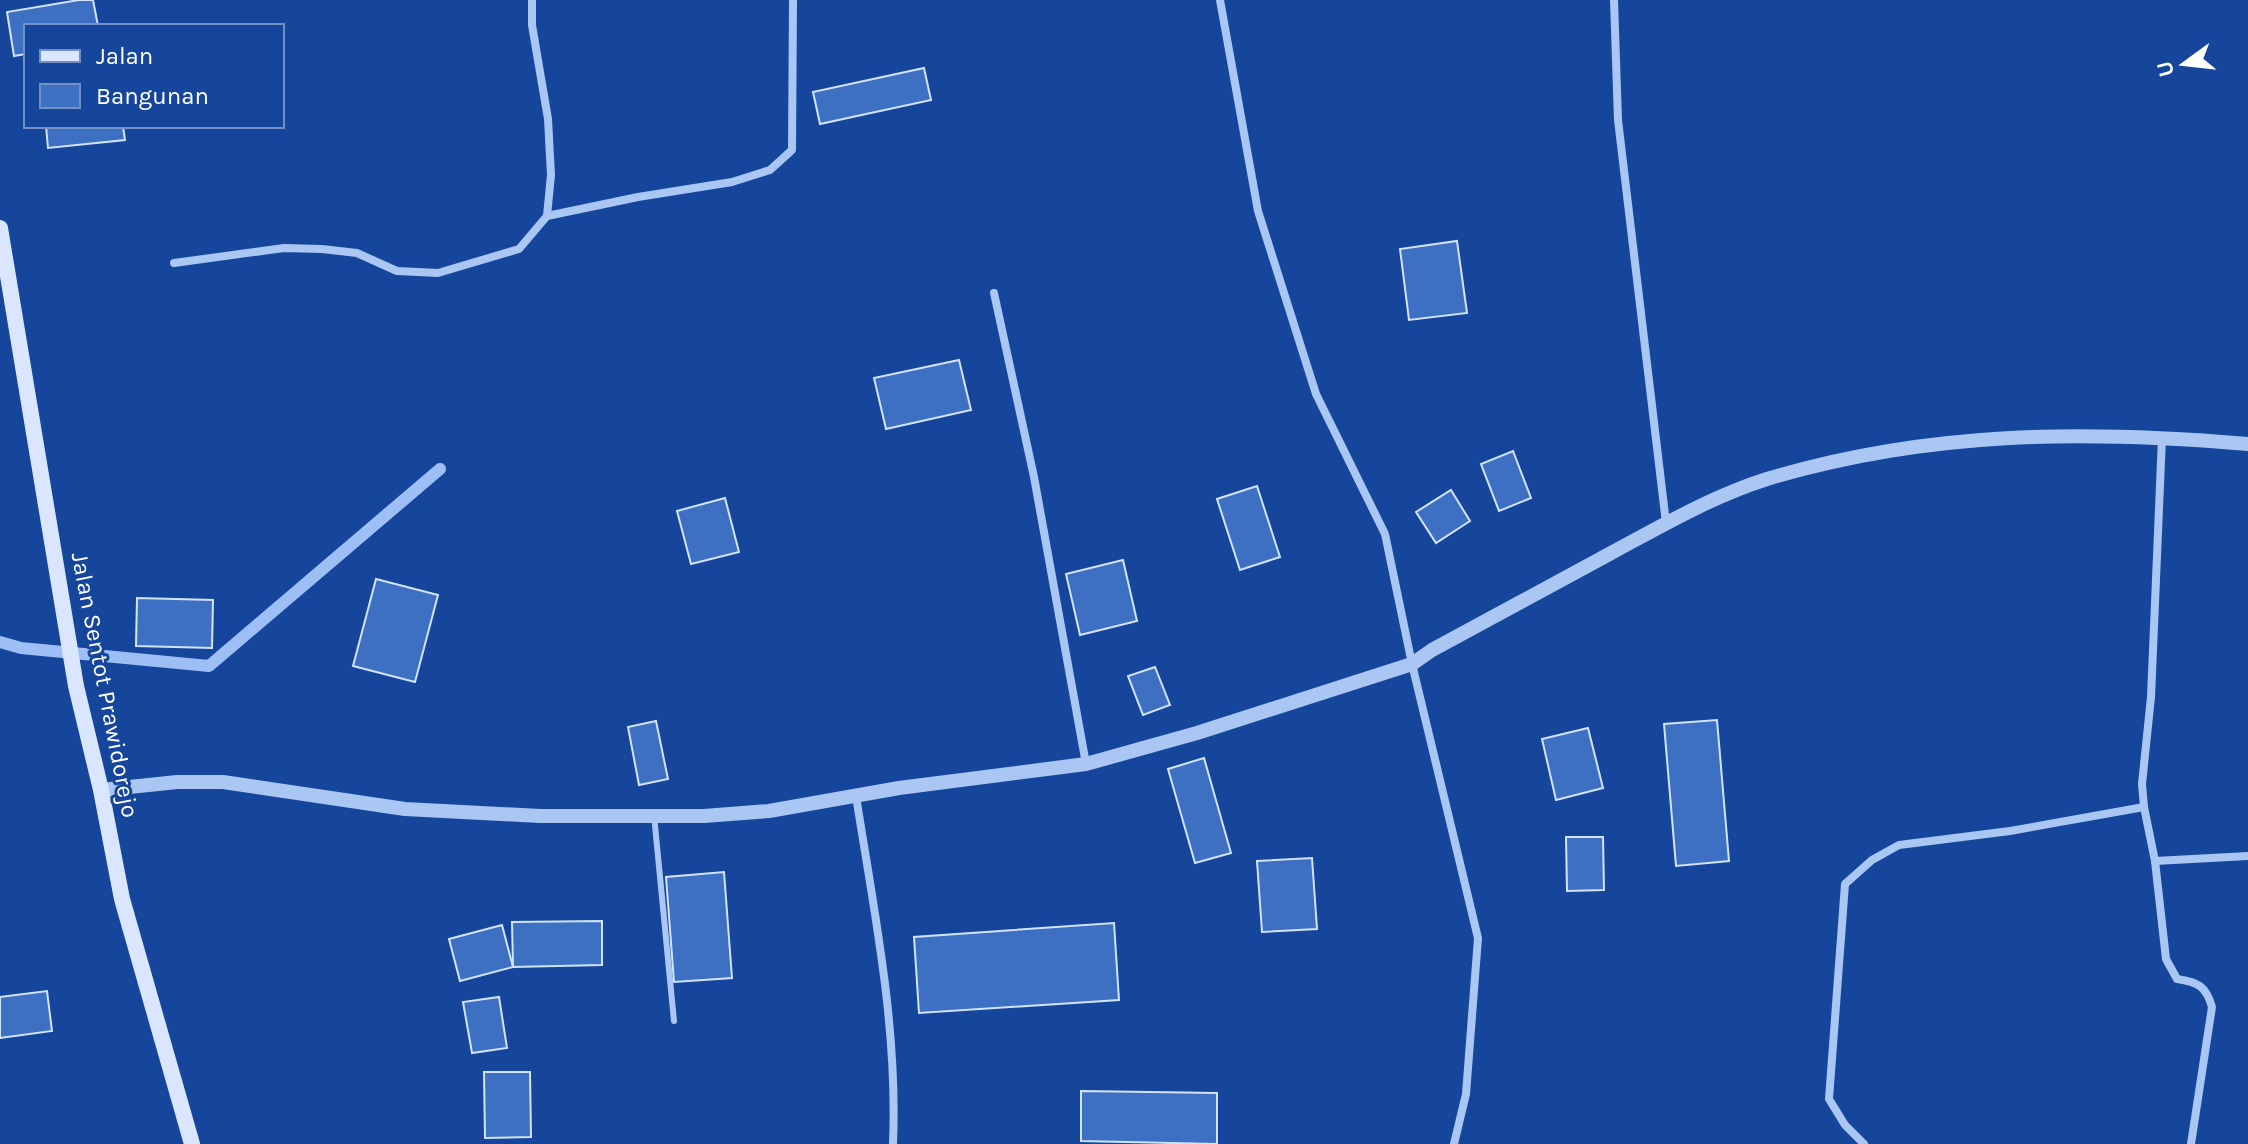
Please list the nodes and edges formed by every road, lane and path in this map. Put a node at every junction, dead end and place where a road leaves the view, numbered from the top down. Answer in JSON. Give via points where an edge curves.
{"nodes":[{"id":1,"x":532,"y":0,"type":"edge"},
{"id":2,"x":793,"y":0,"type":"edge"},
{"id":3,"x":1220,"y":0,"type":"edge"},
{"id":4,"x":1614,"y":0,"type":"edge"},
{"id":5,"x":547,"y":216,"type":"junction"},
{"id":6,"x":0,"y":228,"type":"edge"},
{"id":7,"x":174,"y":263,"type":"dead end"},
{"id":8,"x":994,"y":293,"type":"dead end"},
{"id":9,"x":2162,"y":437,"type":"junction"},
{"id":10,"x":2248,"y":444,"type":"edge"},
{"id":11,"x":1666,"y":523,"type":"junction"},
{"id":12,"x":1412,"y":664,"type":"junction"},
{"id":13,"x":1086,"y":764,"type":"junction"},
{"id":14,"x":101,"y":790,"type":"junction"},
{"id":15,"x":856,"y":796,"type":"junction"},
{"id":16,"x":2144,"y":807,"type":"junction"},
{"id":17,"x":654,"y":815,"type":"junction"},
{"id":18,"x":2248,"y":856,"type":"edge"},
{"id":19,"x":2155,"y":861,"type":"junction"},
{"id":20,"x":674,"y":1021,"type":"dead end"},
{"id":21,"x":192,"y":1144,"type":"edge"},
{"id":22,"x":893,"y":1144,"type":"edge"},
{"id":23,"x":1454,"y":1144,"type":"edge"},
{"id":24,"x":1864,"y":1144,"type":"edge"},
{"id":25,"x":2191,"y":1144,"type":"edge"}],
"edges":[{"from":1,"to":5,"type":"street","via":[[548,119]]},
{"from":2,"to":5,"type":"street","via":[[792,150],[770,170],[732,182]]},
{"from":3,"to":12,"type":"street","via":[[1258,211],[1316,394],[1385,534]]},
{"from":4,"to":11,"type":"street","via":[[1618,120]]},
{"from":5,"to":7,"type":"street","via":[[519,249],[438,273],[397,271],[357,253],[322,249],[284,248]]},
{"from":6,"to":14,"type":"main road","name":"Jalan Sentot Prawidorejo","via":[[76,686]]},
{"from":8,"to":13,"type":"street"},
{"from":9,"to":10,"type":"street"},
{"from":9,"to":11,"type":"street","via":[[2038,435],[1938,444],[1767,479]]},
{"from":9,"to":16,"type":"street"},
{"from":11,"to":12,"type":"street"},
{"from":12,"to":13,"type":"street"},
{"from":12,"to":23,"type":"street","via":[[1478,938],[1466,1094]]},
{"from":13,"to":15,"type":"street"},
{"from":14,"to":17,"type":"street","via":[[223,782],[405,809]]},
{"from":14,"to":21,"type":"main road","name":"Jalan Sentot Prawidorejo","via":[[122,899]]},
{"from":15,"to":17,"type":"street","via":[[769,811]]},
{"from":15,"to":22,"type":"street","via":[[887,992],[896,1090]]},
{"from":16,"to":19,"type":"street"},
{"from":16,"to":24,"type":"street","via":[[1899,845],[1845,884],[1829,1099]]},
{"from":17,"to":20,"type":"lane"},
{"from":18,"to":19,"type":"street"},
{"from":19,"to":25,"type":"street","via":[[2166,959],[2177,979],[2197,982],[2208,992],[2212,1007]]}]}
